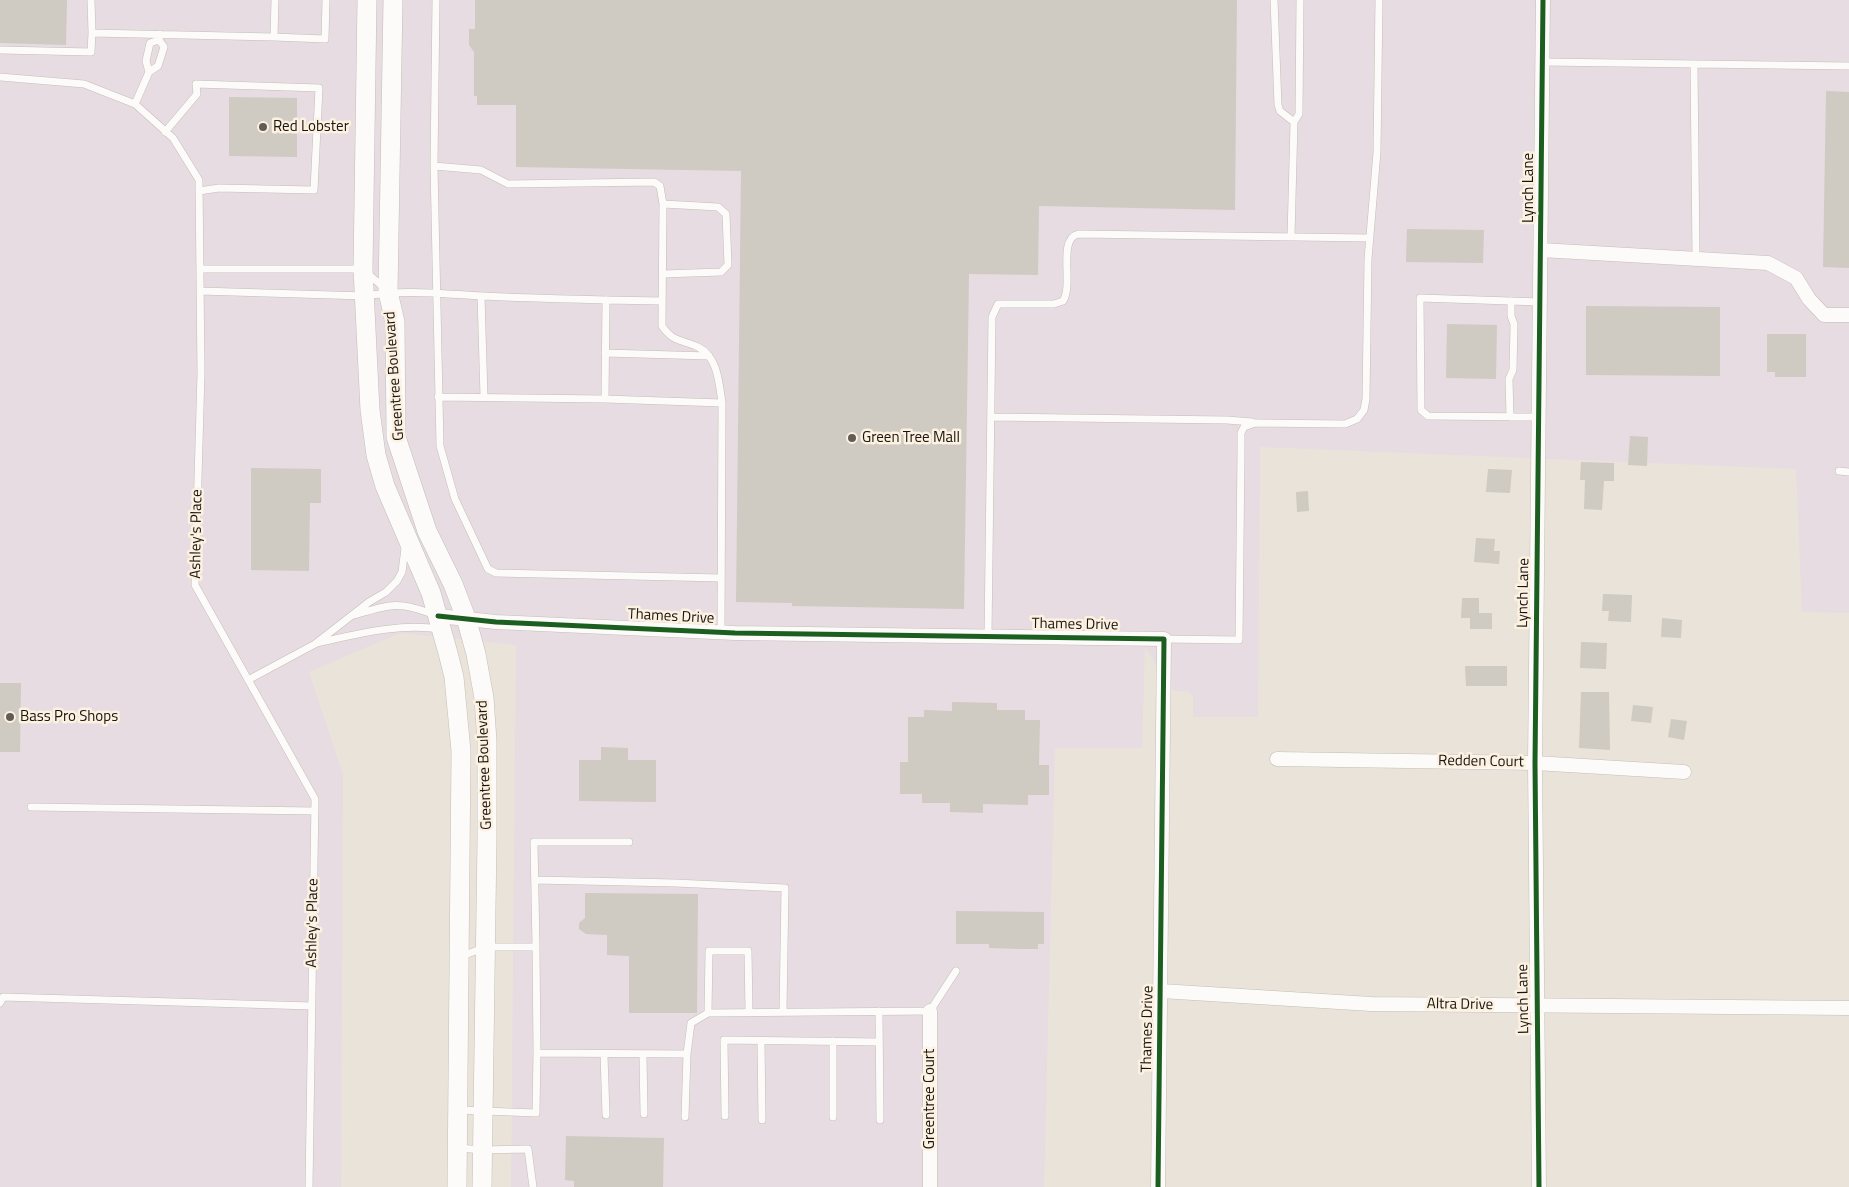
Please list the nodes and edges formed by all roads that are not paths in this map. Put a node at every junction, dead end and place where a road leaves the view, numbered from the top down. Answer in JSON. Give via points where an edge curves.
{"nodes":[{"id":1,"x":91,"y":0,"type":"edge"},
{"id":2,"x":276,"y":0,"type":"edge"},
{"id":3,"x":326,"y":0,"type":"edge"},
{"id":4,"x":367,"y":0,"type":"edge"},
{"id":5,"x":393,"y":0,"type":"edge"},
{"id":6,"x":436,"y":0,"type":"edge"},
{"id":7,"x":1274,"y":0,"type":"edge"},
{"id":8,"x":1300,"y":0,"type":"edge"},
{"id":9,"x":1379,"y":0,"type":"edge"},
{"id":10,"x":1543,"y":0,"type":"edge"},
{"id":11,"x":92,"y":33,"type":"junction"},
{"id":12,"x":159,"y":37,"type":"junction"},
{"id":13,"x":274,"y":37,"type":"junction"},
{"id":14,"x":0,"y":50,"type":"edge"},
{"id":15,"x":1543,"y":62,"type":"junction"},
{"id":16,"x":1694,"y":64,"type":"junction"},
{"id":17,"x":1849,"y":66,"type":"edge"},
{"id":18,"x":149,"y":72,"type":"junction"},
{"id":19,"x":0,"y":78,"type":"edge"},
{"id":20,"x":136,"y":104,"type":"junction"},
{"id":21,"x":1294,"y":122,"type":"junction"},
{"id":22,"x":165,"y":132,"type":"junction"},
{"id":23,"x":434,"y":166,"type":"junction"},
{"id":24,"x":199,"y":191,"type":"junction"},
{"id":25,"x":663,"y":204,"type":"junction"},
{"id":26,"x":1291,"y":238,"type":"junction"},
{"id":27,"x":1370,"y":238,"type":"junction"},
{"id":28,"x":1541,"y":250,"type":"junction"},
{"id":29,"x":1696,"y":259,"type":"junction"},
{"id":30,"x":201,"y":269,"type":"junction"},
{"id":31,"x":363,"y":269,"type":"junction"},
{"id":32,"x":663,"y":274,"type":"junction"},
{"id":33,"x":200,"y":291,"type":"junction"},
{"id":34,"x":388,"y":292,"type":"junction"},
{"id":35,"x":435,"y":293,"type":"junction"},
{"id":36,"x":365,"y":296,"type":"junction"},
{"id":37,"x":481,"y":296,"type":"junction"},
{"id":38,"x":606,"y":300,"type":"junction"},
{"id":39,"x":662,"y":301,"type":"junction"},
{"id":40,"x":1511,"y":301,"type":"junction"},
{"id":41,"x":1540,"y":302,"type":"junction"},
{"id":42,"x":1849,"y":315,"type":"edge"},
{"id":43,"x":605,"y":353,"type":"junction"},
{"id":44,"x":709,"y":356,"type":"junction"},
{"id":45,"x":438,"y":397,"type":"junction"},
{"id":46,"x":484,"y":397,"type":"junction"},
{"id":47,"x":605,"y":399,"type":"junction"},
{"id":48,"x":722,"y":403,"type":"junction"},
{"id":49,"x":991,"y":417,"type":"junction"},
{"id":50,"x":1510,"y":417,"type":"junction"},
{"id":51,"x":1538,"y":417,"type":"junction"},
{"id":52,"x":1255,"y":423,"type":"junction"},
{"id":53,"x":1840,"y":471,"type":"dead end"},
{"id":54,"x":1849,"y":472,"type":"edge"},
{"id":55,"x":405,"y":534,"type":"junction"},
{"id":56,"x":721,"y":578,"type":"junction"},
{"id":57,"x":352,"y":616,"type":"junction"},
{"id":58,"x":466,"y":618,"type":"junction"},
{"id":59,"x":440,"y":622,"type":"junction"},
{"id":60,"x":721,"y":632,"type":"junction"},
{"id":61,"x":988,"y":636,"type":"junction"},
{"id":62,"x":1164,"y":639,"type":"junction"},
{"id":63,"x":315,"y":644,"type":"junction"},
{"id":64,"x":248,"y":680,"type":"junction"},
{"id":65,"x":1277,"y":759,"type":"dead end"},
{"id":66,"x":1534,"y":763,"type":"junction"},
{"id":67,"x":1684,"y":772,"type":"dead end"},
{"id":68,"x":31,"y":808,"type":"dead end"},
{"id":69,"x":315,"y":811,"type":"junction"},
{"id":70,"x":629,"y":842,"type":"dead end"},
{"id":71,"x":535,"y":880,"type":"junction"},
{"id":72,"x":486,"y":947,"type":"junction"},
{"id":73,"x":536,"y":947,"type":"junction"},
{"id":74,"x":459,"y":957,"type":"junction"},
{"id":75,"x":956,"y":970,"type":"dead end"},
{"id":76,"x":1161,"y":991,"type":"junction"},
{"id":77,"x":2,"y":1000,"type":"edge"},
{"id":78,"x":312,"y":1006,"type":"junction"},
{"id":79,"x":1537,"y":1006,"type":"junction"},
{"id":80,"x":1849,"y":1008,"type":"edge"},
{"id":81,"x":783,"y":1011,"type":"junction"},
{"id":82,"x":879,"y":1011,"type":"junction"},
{"id":83,"x":930,"y":1011,"type":"junction"},
{"id":84,"x":749,"y":1012,"type":"junction"},
{"id":85,"x":708,"y":1013,"type":"junction"},
{"id":86,"x":762,"y":1041,"type":"junction"},
{"id":87,"x":834,"y":1041,"type":"junction"},
{"id":88,"x":879,"y":1042,"type":"junction"},
{"id":89,"x":537,"y":1050,"type":"junction"},
{"id":90,"x":643,"y":1054,"type":"junction"},
{"id":91,"x":687,"y":1054,"type":"junction"},
{"id":92,"x":604,"y":1055,"type":"junction"},
{"id":93,"x":457,"y":1110,"type":"junction"},
{"id":94,"x":483,"y":1112,"type":"junction"},
{"id":95,"x":644,"y":1114,"type":"dead end"},
{"id":96,"x":606,"y":1115,"type":"dead end"},
{"id":97,"x":725,"y":1116,"type":"dead end"},
{"id":98,"x":685,"y":1117,"type":"dead end"},
{"id":99,"x":833,"y":1117,"type":"dead end"},
{"id":100,"x":762,"y":1120,"type":"dead end"},
{"id":101,"x":880,"y":1120,"type":"dead end"},
{"id":102,"x":457,"y":1148,"type":"junction"},
{"id":103,"x":482,"y":1150,"type":"junction"},
{"id":104,"x":309,"y":1187,"type":"edge"},
{"id":105,"x":457,"y":1187,"type":"edge"},
{"id":106,"x":482,"y":1187,"type":"edge"},
{"id":107,"x":532,"y":1187,"type":"edge"},
{"id":108,"x":930,"y":1187,"type":"edge"},
{"id":109,"x":1158,"y":1187,"type":"edge"},
{"id":110,"x":1540,"y":1187,"type":"edge"}],
"edges":[{"from":1,"to":11,"type":"lane"},
{"from":2,"to":13,"type":"lane"},
{"from":3,"to":13,"type":"lane","via":[[325,39]]},
{"from":4,"to":31,"type":"main road","name":"Greentree Boulevard"},
{"from":5,"to":34,"type":"main road","name":"Greentree Boulevard"},
{"from":6,"to":23,"type":"lane"},
{"from":7,"to":21,"type":"lane","via":[[1278,105],[1280,111]]},
{"from":8,"to":21,"type":"lane","via":[[1299,114]]},
{"from":9,"to":27,"type":"lane","via":[[1377,152]]},
{"from":10,"to":15,"type":"street","name":"Lynch Lane"},
{"from":11,"to":12,"type":"lane"},
{"from":11,"to":14,"type":"lane","via":[[91,52]]},
{"from":12,"to":13,"type":"lane"},
{"from":12,"to":18,"type":"lane","via":[[150,43],[146,61]]},
{"from":12,"to":18,"type":"lane","via":[[164,47],[158,66]]},
{"from":15,"to":16,"type":"lane"},
{"from":15,"to":28,"type":"street","name":"Lynch Lane"},
{"from":16,"to":17,"type":"lane"},
{"from":16,"to":29,"type":"lane"},
{"from":18,"to":20,"type":"lane"},
{"from":19,"to":20,"type":"lane","name":"Ashley's Place","via":[[84,84]]},
{"from":20,"to":22,"type":"lane","name":"Ashley's Place"},
{"from":21,"to":26,"type":"lane"},
{"from":22,"to":24,"type":"lane","name":"Ashley's Place","via":[[198,180]]},
{"from":22,"to":24,"type":"lane","via":[[197,94],[196,84],[319,88],[314,190],[219,188]]},
{"from":23,"to":25,"type":"lane","via":[[481,170],[508,184],[654,182],[660,186]]},
{"from":23,"to":35,"type":"lane"},
{"from":24,"to":30,"type":"lane","name":"Ashley's Place"},
{"from":25,"to":32,"type":"lane"},
{"from":25,"to":32,"type":"lane","via":[[718,207],[726,214],[728,265],[721,272]]},
{"from":26,"to":27,"type":"lane"},
{"from":26,"to":49,"type":"lane","via":[[1074,235],[1067,245],[1067,290],[1063,301],[1054,304],[1001,303],[992,313]]},
{"from":27,"to":52,"type":"lane","via":[[1364,410],[1357,419],[1345,424]]},
{"from":28,"to":29,"type":"street"},
{"from":28,"to":41,"type":"street","name":"Lynch Lane"},
{"from":29,"to":42,"type":"street","via":[[1768,263],[1796,278],[1824,315]]},
{"from":30,"to":31,"type":"lane"},
{"from":30,"to":33,"type":"lane","name":"Ashley's Place"},
{"from":31,"to":34,"type":"lane"},
{"from":31,"to":36,"type":"main road","name":"Greentree Boulevard"},
{"from":32,"to":39,"type":"lane"},
{"from":33,"to":36,"type":"lane"},
{"from":33,"to":64,"type":"lane","name":"Ashley's Place","via":[[195,585]]},
{"from":34,"to":35,"type":"lane"},
{"from":34,"to":36,"type":"lane"},
{"from":34,"to":58,"type":"main road","name":"Greentree Boulevard","via":[[395,322],[396,437],[427,531]]},
{"from":35,"to":37,"type":"lane"},
{"from":35,"to":45,"type":"lane"},
{"from":36,"to":55,"type":"main road","name":"Greentree Boulevard","via":[[370,410],[376,455]]},
{"from":37,"to":38,"type":"lane"},
{"from":37,"to":46,"type":"lane"},
{"from":38,"to":39,"type":"lane"},
{"from":38,"to":43,"type":"lane"},
{"from":39,"to":44,"type":"lane","via":[[662,326],[669,337],[696,346]]},
{"from":40,"to":41,"type":"lane"},
{"from":40,"to":50,"type":"lane","via":[[1514,324],[1513,370],[1509,379]]},
{"from":40,"to":50,"type":"lane","via":[[1420,298],[1420,410],[1428,416]]},
{"from":41,"to":51,"type":"street","name":"Lynch Lane"},
{"from":43,"to":44,"type":"lane"},
{"from":43,"to":47,"type":"lane"},
{"from":44,"to":48,"type":"lane","via":[[716,369]]},
{"from":45,"to":46,"type":"lane"},
{"from":45,"to":56,"type":"lane","via":[[440,446],[455,499],[488,569],[496,573]]},
{"from":46,"to":47,"type":"lane"},
{"from":47,"to":48,"type":"lane"},
{"from":48,"to":56,"type":"lane"},
{"from":49,"to":52,"type":"lane"},
{"from":49,"to":61,"type":"lane"},
{"from":50,"to":51,"type":"lane"},
{"from":51,"to":66,"type":"street","name":"Lynch Lane"},
{"from":52,"to":62,"type":"lane","via":[[1244,427],[1241,433],[1239,640]]},
{"from":53,"to":54,"type":"lane"},
{"from":55,"to":57,"type":"lane","via":[[405,559],[397,581]]},
{"from":55,"to":59,"type":"main road","name":"Greentree Boulevard"},
{"from":56,"to":60,"type":"lane"},
{"from":57,"to":59,"type":"lane","via":[[393,604],[409,606]]},
{"from":57,"to":63,"type":"lane"},
{"from":58,"to":59,"type":"street","name":"Thames Drive"},
{"from":58,"to":60,"type":"street","name":"Thames Drive"},
{"from":58,"to":72,"type":"main road","name":"Greentree Boulevard","via":[[476,654],[487,741]]},
{"from":59,"to":63,"type":"lane","via":[[356,634]]},
{"from":59,"to":74,"type":"main road","name":"Greentree Boulevard","via":[[454,677],[461,751]]},
{"from":60,"to":61,"type":"street","name":"Thames Drive"},
{"from":61,"to":62,"type":"street","name":"Thames Drive"},
{"from":62,"to":76,"type":"street","name":"Thames Drive"},
{"from":63,"to":64,"type":"lane"},
{"from":64,"to":69,"type":"lane","name":"Ashley's Place","via":[[315,798]]},
{"from":65,"to":66,"type":"street","name":"Redden Court"},
{"from":66,"to":67,"type":"street","name":"Redden Court"},
{"from":66,"to":79,"type":"street","name":"Lynch Lane"},
{"from":68,"to":69,"type":"lane"},
{"from":69,"to":78,"type":"lane","name":"Ashley's Place"},
{"from":70,"to":71,"type":"lane","via":[[534,842]]},
{"from":71,"to":73,"type":"lane"},
{"from":71,"to":81,"type":"lane","via":[[785,888]]},
{"from":72,"to":73,"type":"lane"},
{"from":72,"to":74,"type":"lane"},
{"from":72,"to":94,"type":"main road","name":"Greentree Boulevard"},
{"from":73,"to":89,"type":"lane"},
{"from":74,"to":93,"type":"main road","name":"Greentree Boulevard"},
{"from":75,"to":83,"type":"lane"},
{"from":76,"to":79,"type":"street","name":"Altra Drive","via":[[1371,1004]]},
{"from":76,"to":109,"type":"street","name":"Thames Drive"},
{"from":77,"to":78,"type":"lane"},
{"from":78,"to":104,"type":"lane","name":"Ashley's Place"},
{"from":79,"to":80,"type":"street","name":"Altra Drive"},
{"from":79,"to":110,"type":"street","name":"Lynch Lane"},
{"from":81,"to":82,"type":"lane"},
{"from":81,"to":84,"type":"lane"},
{"from":82,"to":83,"type":"lane"},
{"from":82,"to":88,"type":"lane"},
{"from":83,"to":108,"type":"street","name":"Greentree Court"},
{"from":84,"to":85,"type":"lane"},
{"from":84,"to":85,"type":"lane","via":[[748,951],[709,951]]},
{"from":85,"to":91,"type":"lane","via":[[691,1023]]},
{"from":86,"to":87,"type":"lane"},
{"from":86,"to":97,"type":"lane","via":[[724,1040]]},
{"from":86,"to":100,"type":"lane"},
{"from":87,"to":88,"type":"lane"},
{"from":87,"to":99,"type":"lane"},
{"from":88,"to":101,"type":"lane"},
{"from":89,"to":92,"type":"lane","via":[[537,1053]]},
{"from":89,"to":94,"type":"lane","via":[[536,1113]]},
{"from":90,"to":91,"type":"lane"},
{"from":90,"to":92,"type":"lane"},
{"from":90,"to":95,"type":"lane"},
{"from":91,"to":98,"type":"lane"},
{"from":92,"to":96,"type":"lane"},
{"from":93,"to":94,"type":"lane"},
{"from":93,"to":102,"type":"main road","name":"Greentree Boulevard"},
{"from":94,"to":103,"type":"main road","name":"Greentree Boulevard"},
{"from":102,"to":103,"type":"lane"},
{"from":102,"to":105,"type":"main road","name":"Greentree Boulevard"},
{"from":103,"to":106,"type":"main road","name":"Greentree Boulevard"},
{"from":103,"to":107,"type":"lane","via":[[528,1149]]}]}
